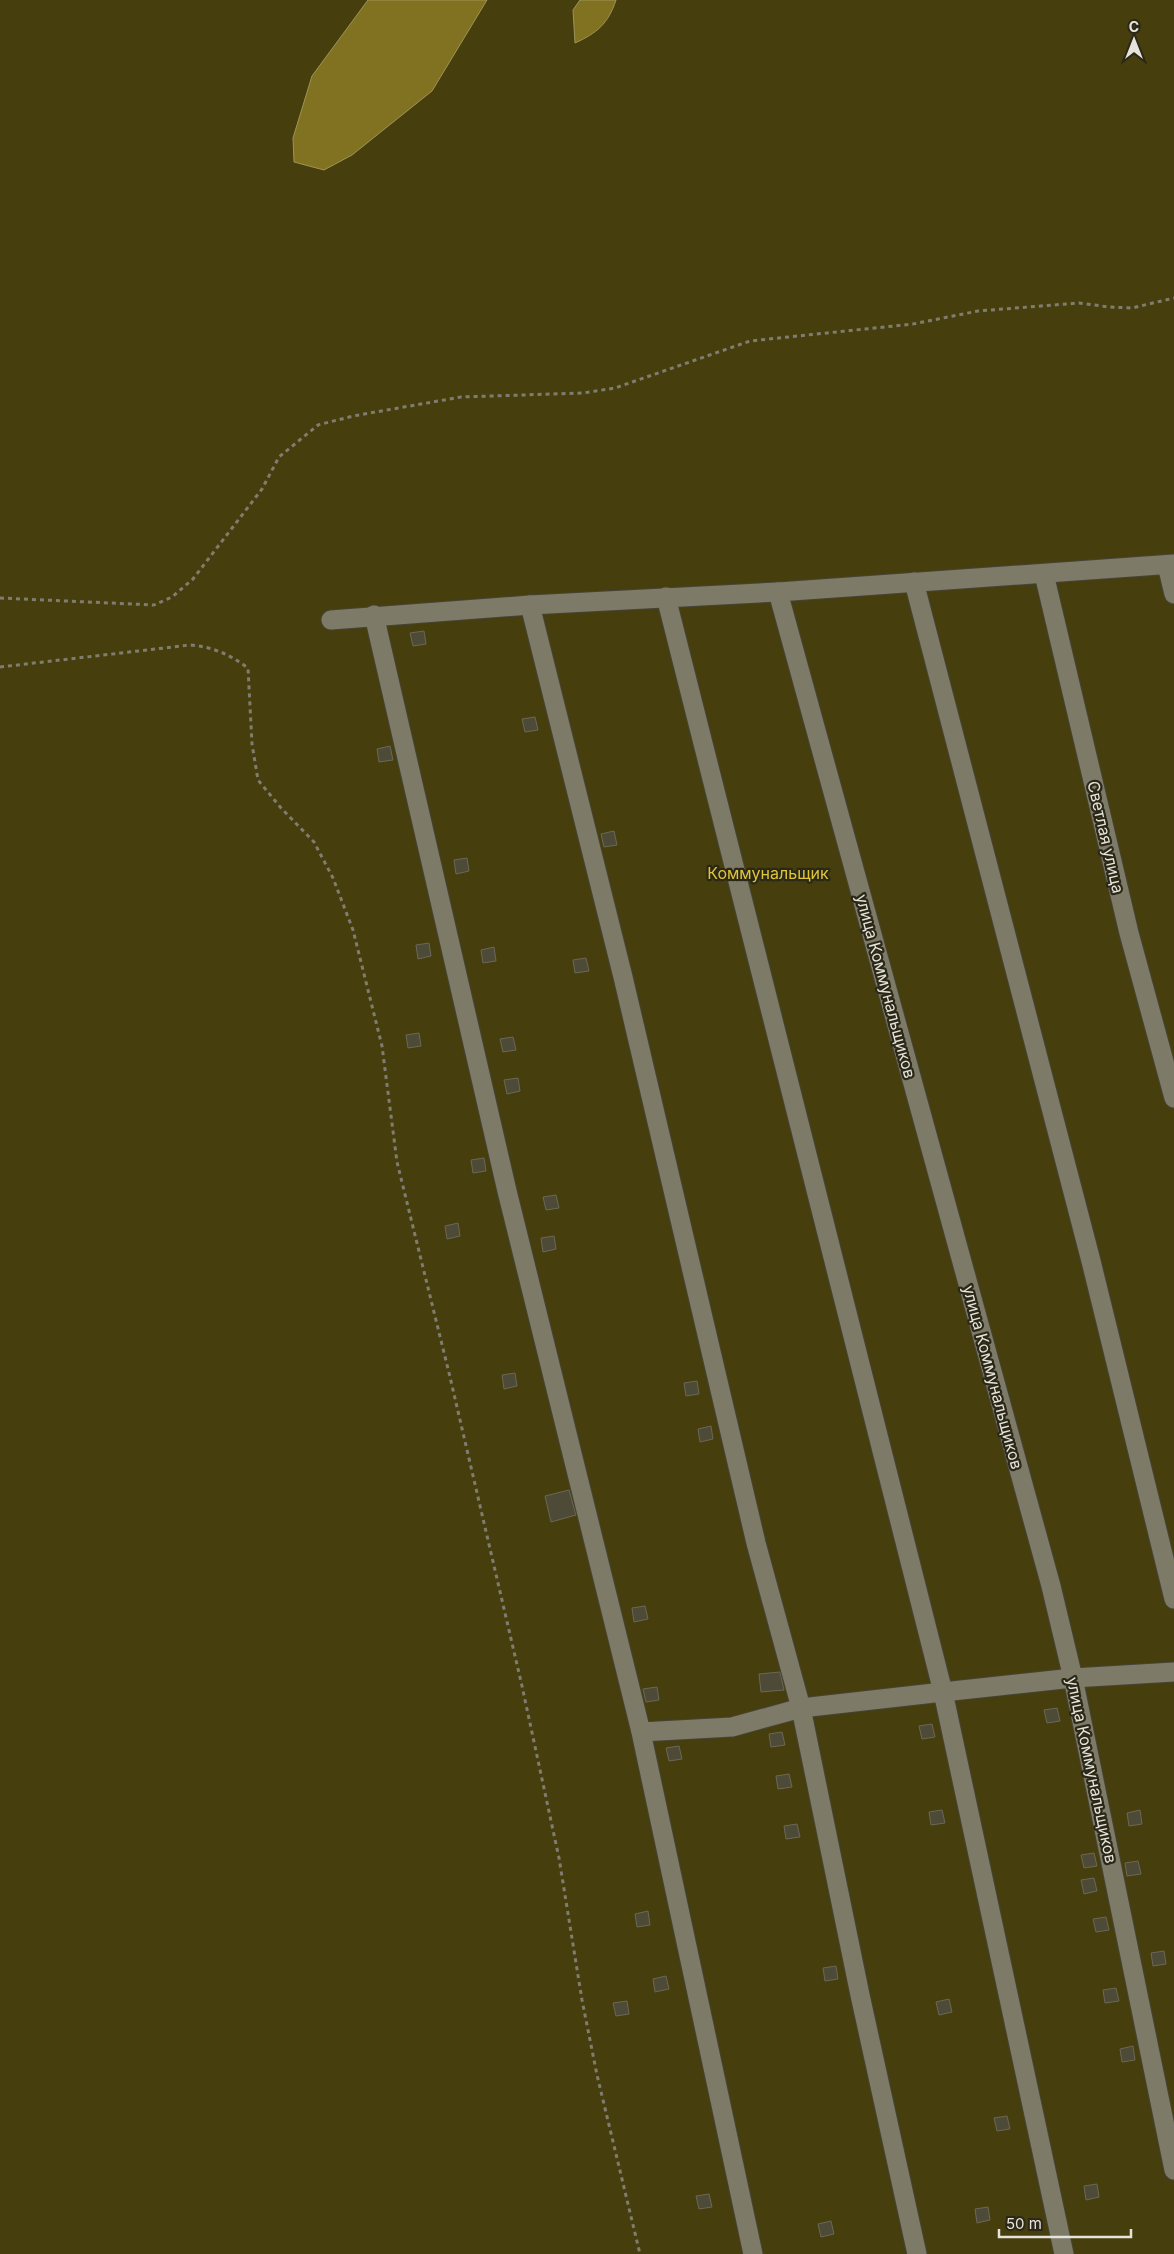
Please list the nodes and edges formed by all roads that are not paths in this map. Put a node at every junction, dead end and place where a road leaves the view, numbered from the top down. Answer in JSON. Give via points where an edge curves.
{"nodes":[{"id":1,"x":1170,"y":564,"type":"edge"},
{"id":2,"x":1044,"y":574,"type":"junction"},
{"id":3,"x":914,"y":582,"type":"junction"},
{"id":4,"x":778,"y":592,"type":"junction"},
{"id":5,"x":1174,"y":594,"type":"edge"},
{"id":6,"x":666,"y":597,"type":"junction"},
{"id":7,"x":530,"y":605,"type":"junction"},
{"id":8,"x":374,"y":615,"type":"junction"},
{"id":9,"x":332,"y":620,"type":"dead end"},
{"id":10,"x":1174,"y":1098,"type":"edge"},
{"id":11,"x":1174,"y":1599,"type":"edge"},
{"id":12,"x":1174,"y":1672,"type":"edge"},
{"id":13,"x":1073,"y":1678,"type":"junction"},
{"id":14,"x":943,"y":1692,"type":"junction"},
{"id":15,"x":801,"y":1708,"type":"junction"},
{"id":16,"x":641,"y":1732,"type":"junction"},
{"id":17,"x":1174,"y":2170,"type":"edge"},
{"id":18,"x":753,"y":2254,"type":"edge"},
{"id":19,"x":917,"y":2254,"type":"edge"},
{"id":20,"x":1064,"y":2254,"type":"edge"}],
"edges":[{"from":1,"to":2,"type":"street"},
{"from":1,"to":5,"type":"street"},
{"from":2,"to":3,"type":"street"},
{"from":2,"to":10,"type":"street","name":"Светлая улица","via":[[1129,933]]},
{"from":3,"to":4,"type":"street"},
{"from":3,"to":11,"type":"street","via":[[1091,1261]]},
{"from":4,"to":6,"type":"street"},
{"from":4,"to":13,"type":"street","name":"улица Коммунальщиков","via":[[1051,1586]]},
{"from":6,"to":7,"type":"street"},
{"from":6,"to":14,"type":"street"},
{"from":7,"to":8,"type":"street"},
{"from":7,"to":15,"type":"street","via":[[623,977],[756,1543]]},
{"from":8,"to":9,"type":"street"},
{"from":8,"to":16,"type":"street","via":[[507,1191]]},
{"from":12,"to":13,"type":"street"},
{"from":13,"to":14,"type":"street"},
{"from":13,"to":17,"type":"street","name":"улица Коммунальщиков"},
{"from":14,"to":15,"type":"street"},
{"from":14,"to":20,"type":"street"},
{"from":15,"to":16,"type":"street","via":[[732,1727]]},
{"from":15,"to":19,"type":"street"},
{"from":16,"to":18,"type":"street"}]}
